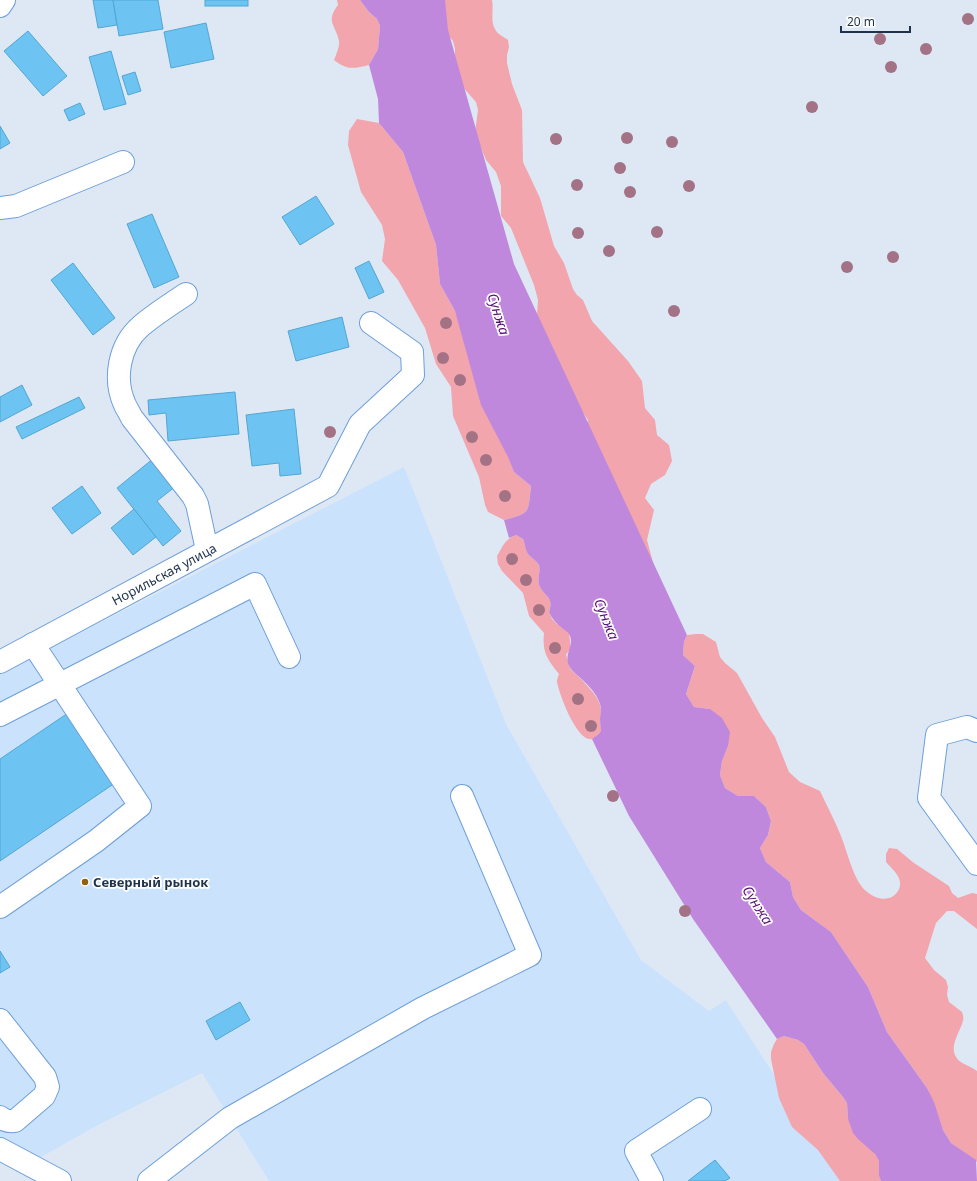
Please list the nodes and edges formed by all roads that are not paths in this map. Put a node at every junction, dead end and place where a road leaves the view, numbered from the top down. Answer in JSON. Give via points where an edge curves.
{"nodes":[{"id":1,"x":4,"y":0,"type":"edge"},
{"id":2,"x":0,"y":6,"type":"edge"},
{"id":3,"x":123,"y":162,"type":"dead end"},
{"id":4,"x":0,"y":208,"type":"edge"},
{"id":5,"x":186,"y":294,"type":"dead end"},
{"id":6,"x":371,"y":323,"type":"dead end"},
{"id":7,"x":207,"y":550,"type":"junction"},
{"id":8,"x":33,"y":644,"type":"junction"},
{"id":9,"x":289,"y":657,"type":"dead end"},
{"id":10,"x":0,"y":662,"type":"edge"},
{"id":11,"x":59,"y":684,"type":"junction"},
{"id":12,"x":0,"y":715,"type":"edge"},
{"id":13,"x":977,"y":731,"type":"edge"},
{"id":14,"x":462,"y":796,"type":"dead end"},
{"id":15,"x":977,"y":864,"type":"edge"},
{"id":16,"x":0,"y":907,"type":"edge"},
{"id":17,"x":0,"y":1020,"type":"edge"},
{"id":18,"x":700,"y":1108,"type":"dead end"},
{"id":19,"x":0,"y":1116,"type":"edge"},
{"id":20,"x":0,"y":1149,"type":"edge"},
{"id":21,"x":55,"y":1180,"type":"edge"},
{"id":22,"x":149,"y":1181,"type":"edge"},
{"id":23,"x":652,"y":1181,"type":"edge"}],
"edges":[{"from":1,"to":2,"type":"street"},
{"from":3,"to":4,"type":"street","via":[[16,206]]},
{"from":5,"to":7,"type":"street","via":[[141,326],[130,338],[120,362],[120,388],[124,405],[132,418],[193,496]]},
{"from":6,"to":7,"type":"street","name":"Норильская улица","via":[[412,352],[413,375],[360,424],[328,486]]},
{"from":7,"to":8,"type":"street","name":"Норильская улица"},
{"from":8,"to":10,"type":"street","name":"Норильская улица"},
{"from":8,"to":11,"type":"street"},
{"from":9,"to":11,"type":"street","via":[[255,584]]},
{"from":11,"to":12,"type":"street"},
{"from":11,"to":16,"type":"street","via":[[140,806],[96,841]]},
{"from":13,"to":15,"type":"street","via":[[967,727],[937,735],[929,798]]},
{"from":14,"to":22,"type":"street","via":[[530,955],[423,1008],[230,1118]]},
{"from":17,"to":19,"type":"street","via":[[45,1077],[48,1087],[44,1096],[15,1121],[4,1120]]},
{"from":18,"to":23,"type":"street","via":[[636,1151]]},
{"from":20,"to":21,"type":"street"}]}
